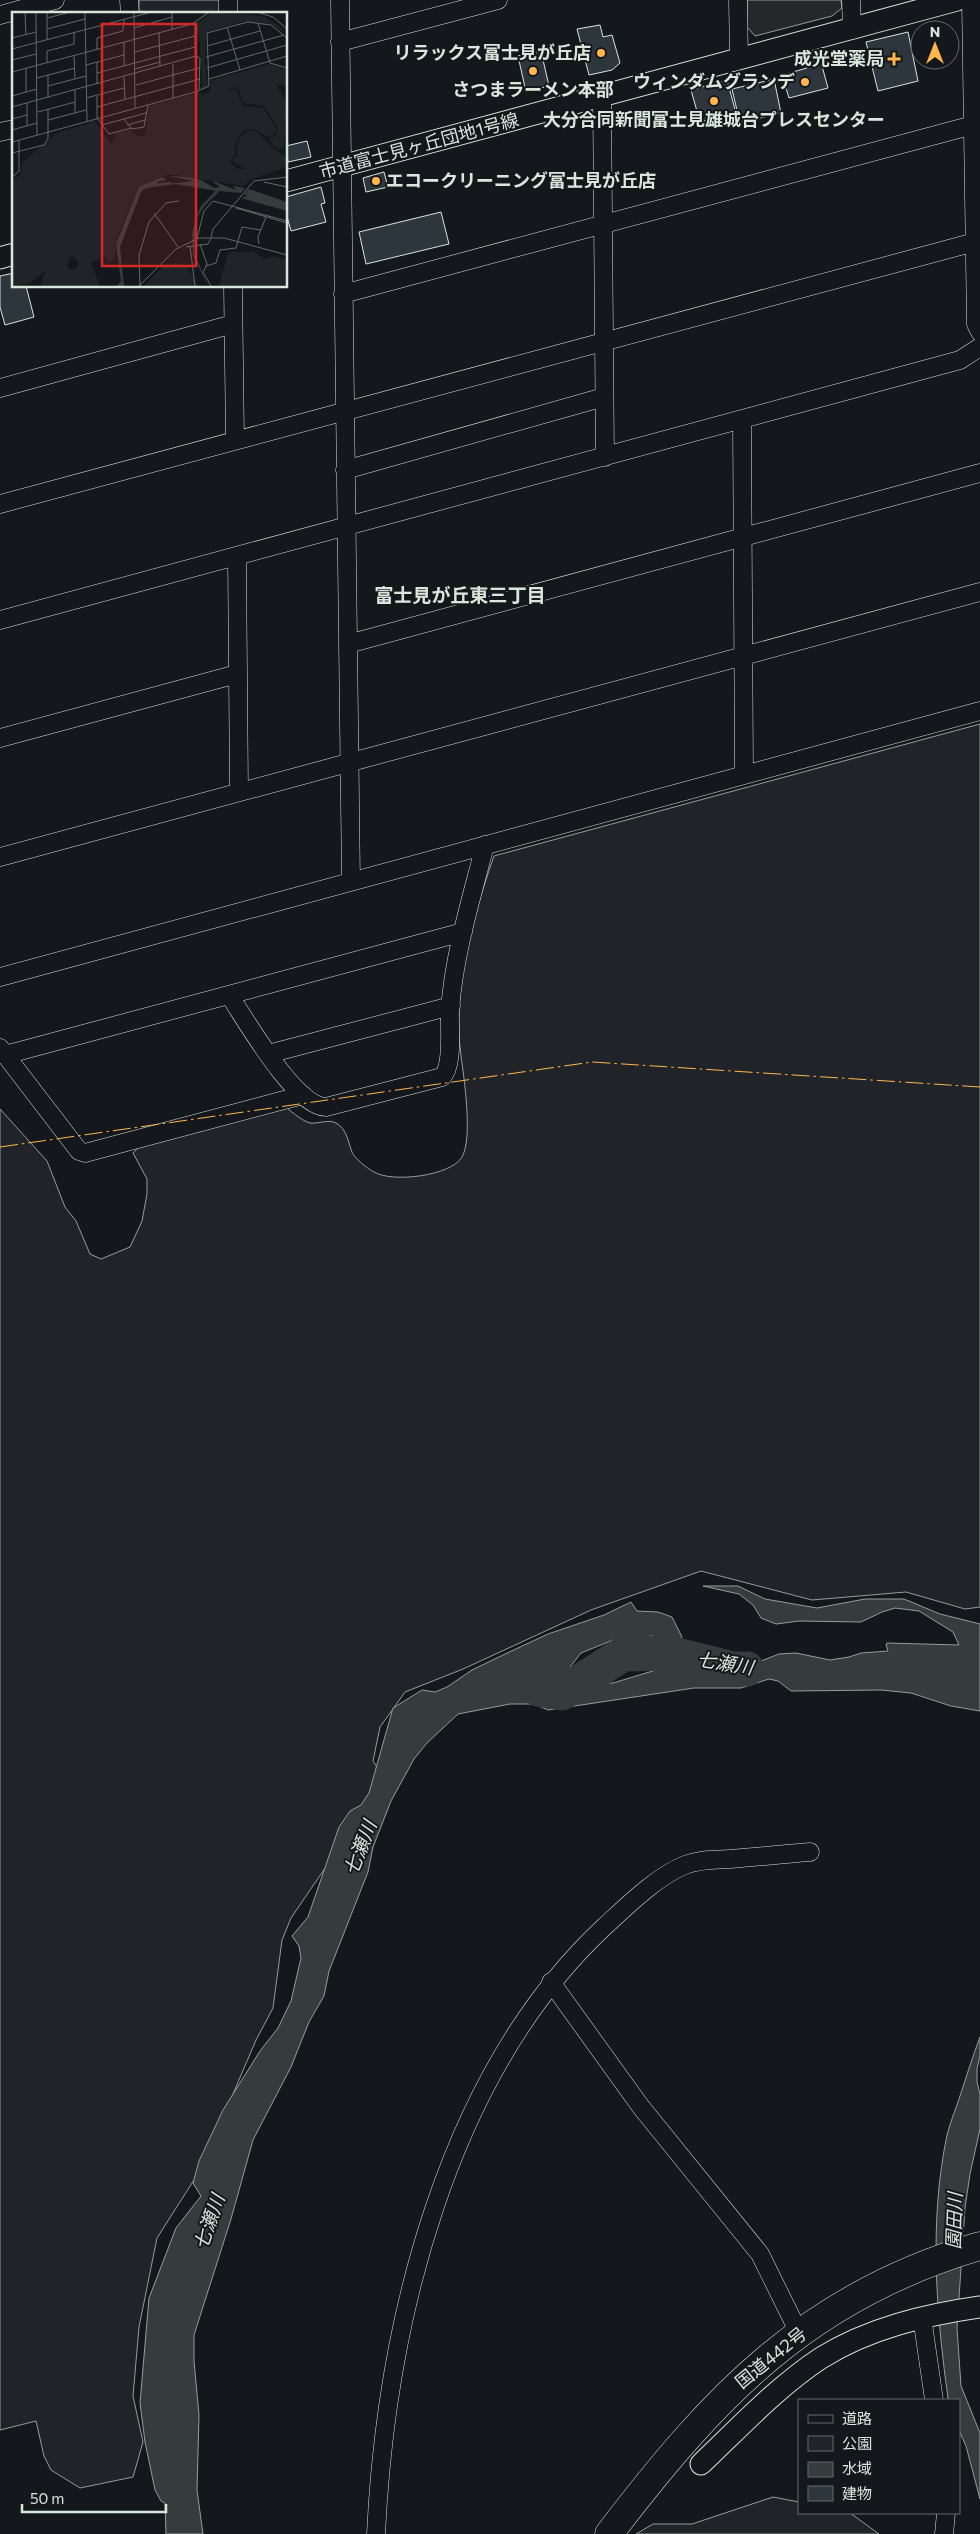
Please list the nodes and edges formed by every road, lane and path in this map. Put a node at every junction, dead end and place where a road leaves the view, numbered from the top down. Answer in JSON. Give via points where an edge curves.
{"nodes":[{"id":1,"x":55,"y":0,"type":"edge"},
{"id":2,"x":340,"y":0,"type":"edge"},
{"id":3,"x":498,"y":0,"type":"edge"},
{"id":4,"x":738,"y":0,"type":"edge"},
{"id":5,"x":851,"y":0,"type":"edge"},
{"id":6,"x":957,"y":0,"type":"edge"},
{"id":7,"x":971,"y":0,"type":"edge"},
{"id":8,"x":0,"y":15,"type":"edge"},
{"id":9,"x":852,"y":30,"type":"junction"},
{"id":10,"x":340,"y":42,"type":"junction"},
{"id":11,"x":739,"y":60,"type":"junction"},
{"id":12,"x":602,"y":96,"type":"junction"},
{"id":13,"x":973,"y":124,"type":"junction"},
{"id":14,"x":342,"y":166,"type":"junction"},
{"id":15,"x":288,"y":180,"type":"edge"},
{"id":16,"x":603,"y":224,"type":"junction"},
{"id":17,"x":975,"y":242,"type":"junction"},
{"id":18,"x":233,"y":288,"type":"edge"},
{"id":19,"x":343,"y":294,"type":"junction"},
{"id":20,"x":233,"y":324,"type":"junction"},
{"id":21,"x":980,"y":332,"type":"edge"},
{"id":22,"x":604,"y":341,"type":"junction"},
{"id":23,"x":980,"y":347,"type":"edge"},
{"id":24,"x":0,"y":388,"type":"edge"},
{"id":25,"x":604,"y":397,"type":"junction"},
{"id":26,"x":345,"y":411,"type":"junction"},
{"id":27,"x":742,"y":419,"type":"junction"},
{"id":28,"x":235,"y":440,"type":"junction"},
{"id":29,"x":605,"y":457,"type":"junction"},
{"id":30,"x":345,"y":470,"type":"junction"},
{"id":31,"x":980,"y":473,"type":"edge"},
{"id":32,"x":0,"y":504,"type":"edge"},
{"id":33,"x":346,"y":527,"type":"junction"},
{"id":34,"x":742,"y":537,"type":"junction"},
{"id":35,"x":237,"y":556,"type":"junction"},
{"id":36,"x":980,"y":592,"type":"edge"},
{"id":37,"x":0,"y":620,"type":"edge"},
{"id":38,"x":348,"y":644,"type":"junction"},
{"id":39,"x":743,"y":656,"type":"junction"},
{"id":40,"x":237,"y":674,"type":"junction"},
{"id":41,"x":980,"y":711,"type":"edge"},
{"id":42,"x":0,"y":738,"type":"edge"},
{"id":43,"x":349,"y":762,"type":"junction"},
{"id":44,"x":744,"y":775,"type":"junction"},
{"id":45,"x":239,"y":792,"type":"junction"},
{"id":46,"x":485,"y":845,"type":"junction"},
{"id":47,"x":0,"y":857,"type":"edge"},
{"id":48,"x":350,"y":882,"type":"junction"},
{"id":49,"x":463,"y":932,"type":"junction"},
{"id":50,"x":0,"y":977,"type":"edge"},
{"id":51,"x":229,"y":995,"type":"junction"},
{"id":52,"x":451,"y":1006,"type":"junction"},
{"id":53,"x":3,"y":1051,"type":"edge"},
{"id":54,"x":268,"y":1054,"type":"junction"},
{"id":55,"x":303,"y":1095,"type":"junction"},
{"id":56,"x":810,"y":1852,"type":"dead end"},
{"id":57,"x":551,"y":1982,"type":"junction"},
{"id":58,"x":980,"y":2246,"type":"edge"},
{"id":59,"x":980,"y":2307,"type":"edge"},
{"id":60,"x":922,"y":2317,"type":"junction"},
{"id":61,"x":799,"y":2333,"type":"junction"},
{"id":62,"x":934,"y":2399,"type":"edge"},
{"id":63,"x":701,"y":2464,"type":"dead end"},
{"id":64,"x":946,"y":2514,"type":"edge"},
{"id":65,"x":376,"y":2534,"type":"edge"},
{"id":66,"x":610,"y":2534,"type":"edge"},
{"id":67,"x":944,"y":2534,"type":"edge"}],
"edges":[{"from":1,"to":8,"type":"street"},
{"from":2,"to":10,"type":"street"},
{"from":3,"to":10,"type":"street"},
{"from":4,"to":11,"type":"street"},
{"from":5,"to":9,"type":"street"},
{"from":6,"to":9,"type":"street","name":"市道富士見ヶ丘団地1号線"},
{"from":7,"to":13,"type":"street"},
{"from":9,"to":11,"type":"street","name":"市道富士見ヶ丘団地1号線"},
{"from":10,"to":14,"type":"street"},
{"from":11,"to":12,"type":"street","name":"市道富士見ヶ丘団地1号線"},
{"from":12,"to":14,"type":"street","name":"市道富士見ヶ丘団地1号線"},
{"from":12,"to":16,"type":"street"},
{"from":13,"to":16,"type":"street"},
{"from":13,"to":17,"type":"street"},
{"from":14,"to":15,"type":"street","name":"市道富士見ヶ丘団地1号線"},
{"from":14,"to":19,"type":"street"},
{"from":16,"to":19,"type":"street"},
{"from":16,"to":22,"type":"street"},
{"from":17,"to":21,"type":"street","via":[[976,324]]},
{"from":17,"to":22,"type":"street"},
{"from":18,"to":20,"type":"street"},
{"from":19,"to":26,"type":"street"},
{"from":20,"to":24,"type":"street"},
{"from":20,"to":28,"type":"street"},
{"from":22,"to":25,"type":"street"},
{"from":22,"to":26,"type":"street"},
{"from":23,"to":27,"type":"street","via":[[960,360]]},
{"from":25,"to":29,"type":"street"},
{"from":25,"to":30,"type":"street"},
{"from":26,"to":28,"type":"street"},
{"from":26,"to":30,"type":"street"},
{"from":27,"to":29,"type":"street"},
{"from":27,"to":34,"type":"street"},
{"from":28,"to":32,"type":"street"},
{"from":29,"to":33,"type":"street"},
{"from":30,"to":33,"type":"street"},
{"from":31,"to":34,"type":"street"},
{"from":33,"to":35,"type":"street"},
{"from":33,"to":38,"type":"street"},
{"from":34,"to":38,"type":"street"},
{"from":34,"to":39,"type":"street"},
{"from":35,"to":37,"type":"street"},
{"from":35,"to":40,"type":"street"},
{"from":36,"to":39,"type":"street"},
{"from":38,"to":43,"type":"street"},
{"from":39,"to":43,"type":"street"},
{"from":39,"to":44,"type":"street"},
{"from":40,"to":42,"type":"street"},
{"from":40,"to":45,"type":"street"},
{"from":41,"to":44,"type":"street"},
{"from":43,"to":45,"type":"street"},
{"from":43,"to":48,"type":"street"},
{"from":44,"to":46,"type":"street"},
{"from":45,"to":47,"type":"street"},
{"from":46,"to":48,"type":"street"},
{"from":46,"to":49,"type":"street"},
{"from":48,"to":50,"type":"street"},
{"from":49,"to":51,"type":"street"},
{"from":49,"to":52,"type":"street"},
{"from":51,"to":53,"type":"street"},
{"from":51,"to":54,"type":"street"},
{"from":52,"to":54,"type":"street"},
{"from":52,"to":55,"type":"street","via":[[448,1067],[442,1077],[326,1107],[316,1105]]},
{"from":53,"to":55,"type":"street","via":[[79,1151],[85,1153]]},
{"from":54,"to":55,"type":"street","via":[[284,1078]]},
{"from":56,"to":57,"type":"street","via":[[707,1860],[683,1866],[626,1906]]},
{"from":57,"to":61,"type":"street","via":[[641,2107],[760,2254]]},
{"from":57,"to":65,"type":"street","via":[[492,2073],[434,2213],[412,2286],[391,2381]]},
{"from":58,"to":61,"type":"highway","name":"国道442号","via":[[926,2265],[853,2299]]},
{"from":59,"to":60,"type":"street"},
{"from":60,"to":62,"type":"street"},
{"from":60,"to":63,"type":"street","via":[[876,2332],[822,2358]]},
{"from":61,"to":66,"type":"highway","name":"国道442号","via":[[718,2403]]},
{"from":64,"to":67,"type":"street"}]}
